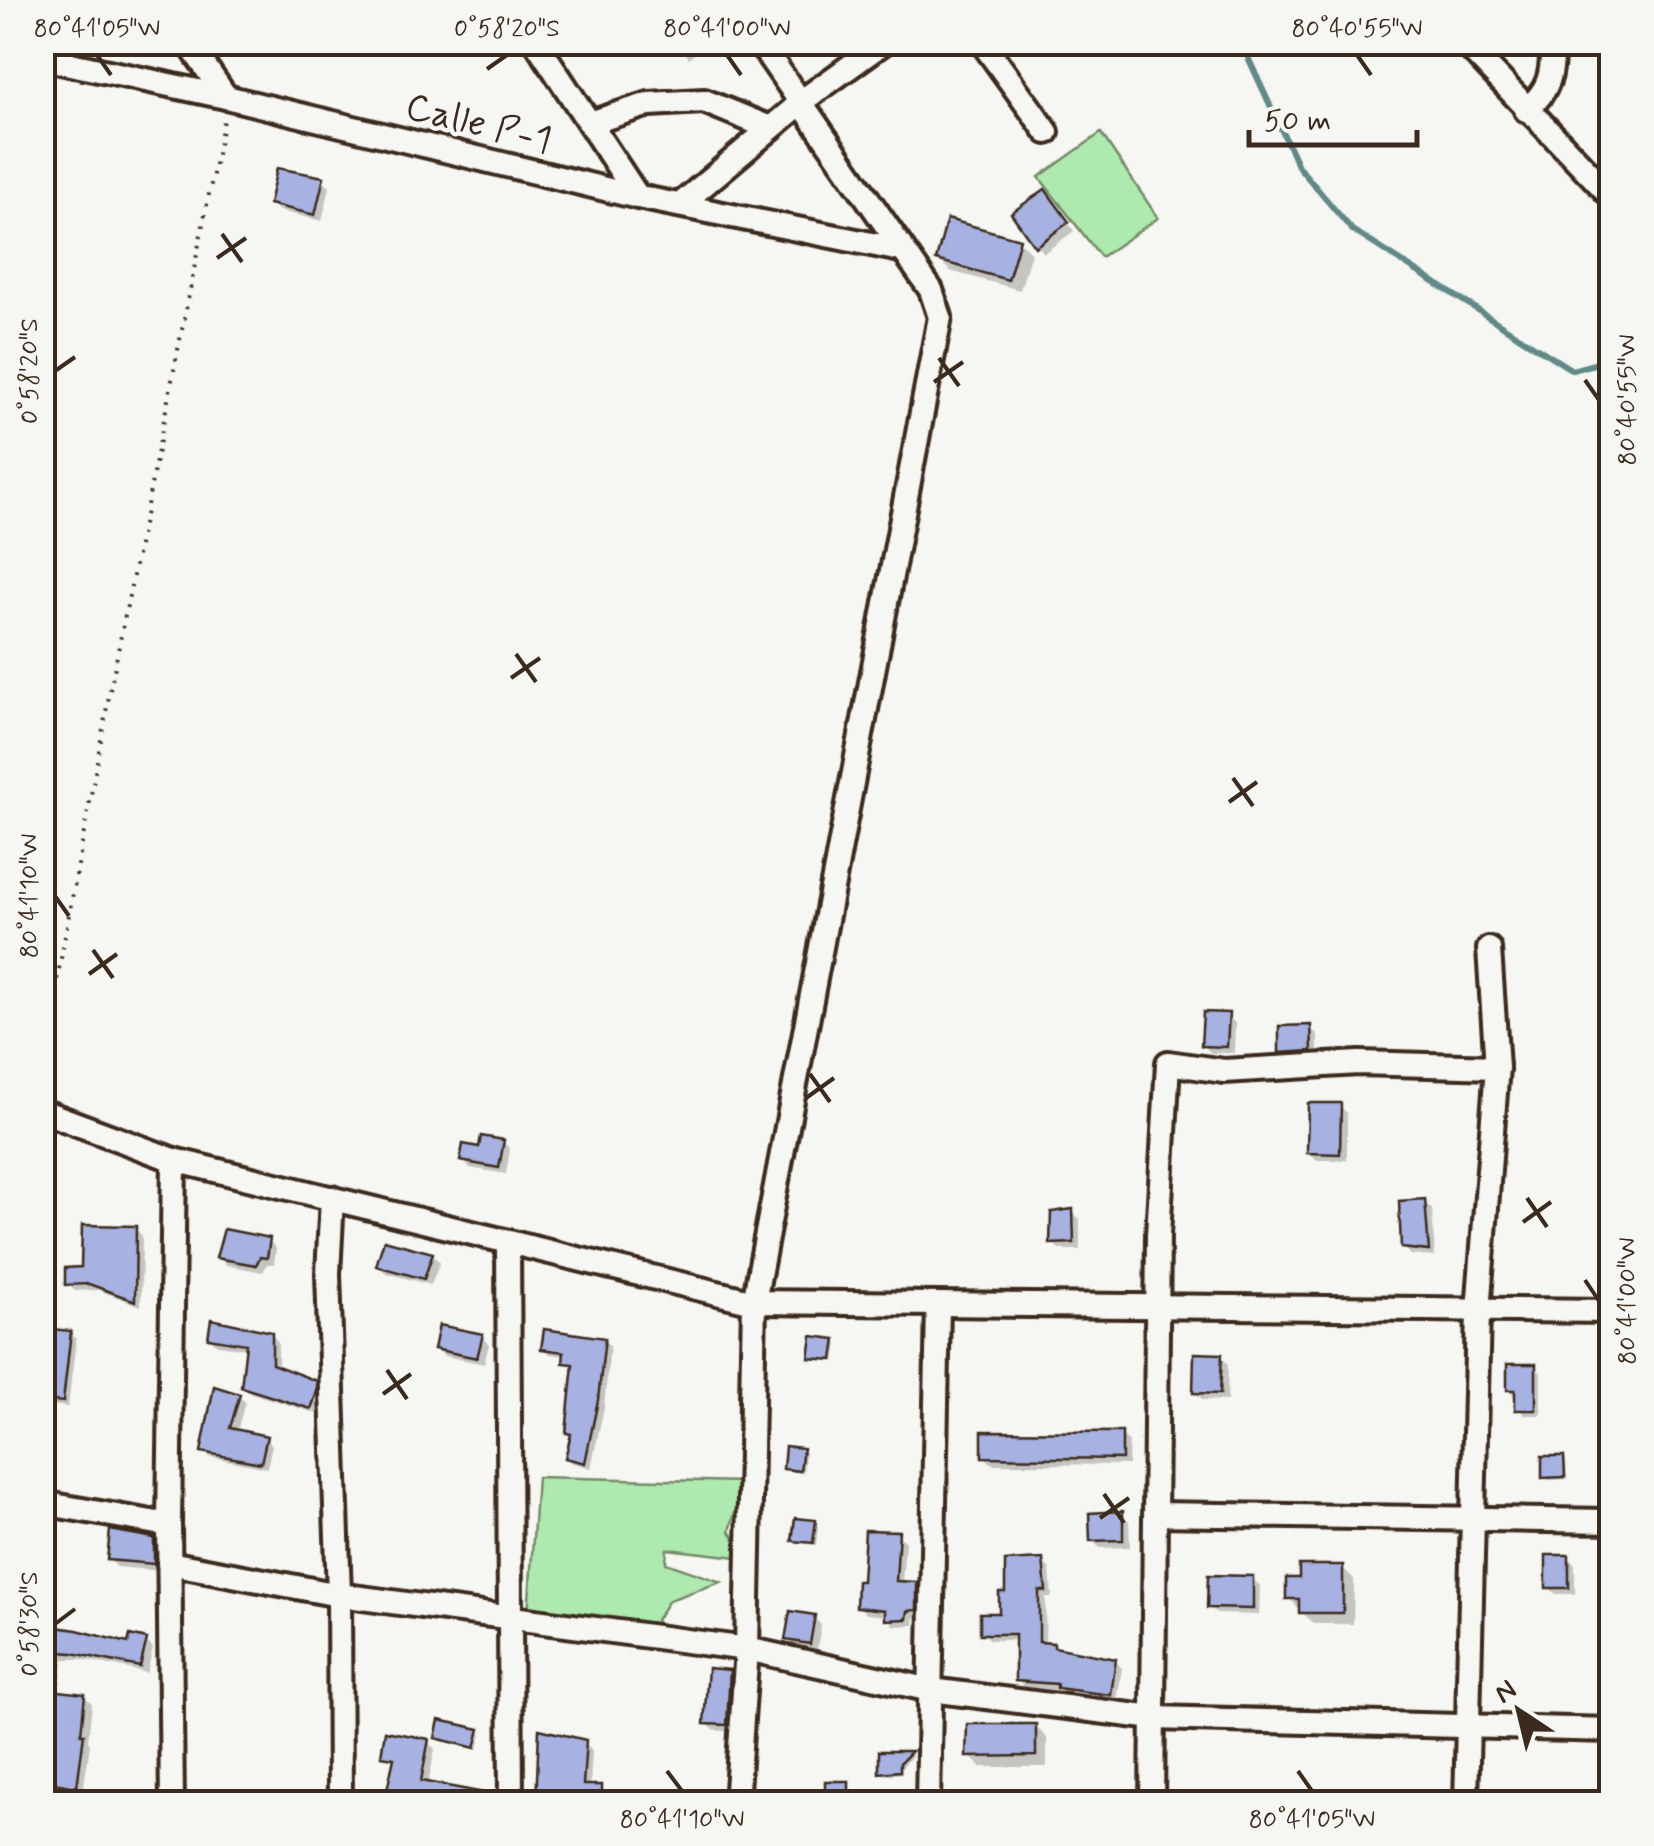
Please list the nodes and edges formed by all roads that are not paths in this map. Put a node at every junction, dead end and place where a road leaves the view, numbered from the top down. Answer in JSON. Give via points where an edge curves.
{"nodes":[{"id":1,"x":188,"y":42,"type":"edge"},
{"id":2,"x":536,"y":42,"type":"edge"},
{"id":3,"x":759,"y":42,"type":"edge"},
{"id":4,"x":884,"y":42,"type":"edge"},
{"id":5,"x":982,"y":42,"type":"edge"},
{"id":6,"x":1464,"y":42,"type":"edge"},
{"id":7,"x":1552,"y":42,"type":"edge"},
{"id":8,"x":42,"y":58,"type":"edge"},
{"id":9,"x":226,"y":97,"type":"junction"},
{"id":10,"x":800,"y":103,"type":"junction"},
{"id":11,"x":1526,"y":110,"type":"junction"},
{"id":12,"x":590,"y":123,"type":"junction"},
{"id":13,"x":770,"y":128,"type":"junction"},
{"id":14,"x":1048,"y":132,"type":"dead end"},
{"id":15,"x":638,"y":196,"type":"junction"},
{"id":16,"x":1612,"y":197,"type":"edge"},
{"id":17,"x":680,"y":205,"type":"junction"},
{"id":18,"x":901,"y":250,"type":"junction"},
{"id":19,"x":1490,"y":950,"type":"dead end"},
{"id":20,"x":1497,"y":1067,"type":"junction"},
{"id":21,"x":42,"y":1111,"type":"edge"},
{"id":22,"x":174,"y":1160,"type":"junction"},
{"id":23,"x":332,"y":1198,"type":"junction"},
{"id":24,"x":508,"y":1242,"type":"junction"},
{"id":25,"x":754,"y":1302,"type":"junction"},
{"id":26,"x":938,"y":1305,"type":"junction"},
{"id":27,"x":1159,"y":1309,"type":"junction"},
{"id":28,"x":1478,"y":1311,"type":"junction"},
{"id":29,"x":1612,"y":1311,"type":"edge"},
{"id":30,"x":42,"y":1504,"type":"edge"},
{"id":31,"x":1156,"y":1514,"type":"junction"},
{"id":32,"x":1472,"y":1519,"type":"junction"},
{"id":33,"x":1612,"y":1521,"type":"edge"},
{"id":34,"x":169,"y":1525,"type":"junction"},
{"id":35,"x":169,"y":1563,"type":"junction"},
{"id":36,"x":339,"y":1596,"type":"junction"},
{"id":37,"x":509,"y":1618,"type":"junction"},
{"id":38,"x":747,"y":1649,"type":"junction"},
{"id":39,"x":931,"y":1690,"type":"junction"},
{"id":40,"x":1154,"y":1718,"type":"junction"},
{"id":41,"x":1468,"y":1728,"type":"junction"},
{"id":42,"x":1612,"y":1730,"type":"edge"},
{"id":43,"x":172,"y":1804,"type":"edge"},
{"id":44,"x":340,"y":1804,"type":"edge"},
{"id":45,"x":510,"y":1804,"type":"edge"},
{"id":46,"x":736,"y":1804,"type":"edge"},
{"id":47,"x":928,"y":1804,"type":"edge"},
{"id":48,"x":1152,"y":1804,"type":"edge"},
{"id":49,"x":1466,"y":1804,"type":"edge"}],
"edges":[{"from":1,"to":9,"type":"street"},
{"from":2,"to":12,"type":"street"},
{"from":3,"to":10,"type":"street"},
{"from":4,"to":10,"type":"street"},
{"from":5,"to":14,"type":"street"},
{"from":6,"to":11,"type":"street"},
{"from":7,"to":11,"type":"street","via":[[1550,80]]},
{"from":8,"to":9,"type":"street","name":"Calle P-1"},
{"from":9,"to":15,"type":"street","name":"Calle P-1"},
{"from":10,"to":13,"type":"street"},
{"from":10,"to":18,"type":"street"},
{"from":11,"to":16,"type":"street"},
{"from":12,"to":13,"type":"street","via":[[649,104],[704,101]]},
{"from":12,"to":15,"type":"street"},
{"from":13,"to":17,"type":"street"},
{"from":15,"to":17,"type":"street","name":"Calle P-1"},
{"from":17,"to":18,"type":"street","name":"Calle P-1"},
{"from":18,"to":25,"type":"street","via":[[931,290],[940,317]]},
{"from":19,"to":20,"type":"street"},
{"from":20,"to":27,"type":"street","via":[[1359,1063],[1224,1071],[1168,1063]]},
{"from":20,"to":28,"type":"street"},
{"from":21,"to":22,"type":"street"},
{"from":22,"to":23,"type":"street"},
{"from":22,"to":34,"type":"street"},
{"from":23,"to":24,"type":"street"},
{"from":23,"to":36,"type":"street","via":[[328,1274]]},
{"from":24,"to":25,"type":"street"},
{"from":24,"to":37,"type":"street"},
{"from":25,"to":26,"type":"street"},
{"from":25,"to":38,"type":"street"},
{"from":26,"to":27,"type":"street"},
{"from":26,"to":39,"type":"street"},
{"from":27,"to":28,"type":"street"},
{"from":27,"to":31,"type":"street"},
{"from":28,"to":29,"type":"street"},
{"from":28,"to":32,"type":"street"},
{"from":30,"to":34,"type":"street"},
{"from":31,"to":32,"type":"street"},
{"from":31,"to":40,"type":"street"},
{"from":32,"to":33,"type":"street"},
{"from":32,"to":41,"type":"street"},
{"from":34,"to":35,"type":"street"},
{"from":35,"to":36,"type":"street"},
{"from":35,"to":43,"type":"street"},
{"from":36,"to":37,"type":"street"},
{"from":36,"to":44,"type":"street"},
{"from":37,"to":38,"type":"street"},
{"from":37,"to":45,"type":"street"},
{"from":38,"to":39,"type":"street"},
{"from":38,"to":46,"type":"street"},
{"from":39,"to":40,"type":"street"},
{"from":39,"to":47,"type":"street"},
{"from":40,"to":41,"type":"street"},
{"from":40,"to":48,"type":"street"},
{"from":41,"to":42,"type":"street"},
{"from":41,"to":49,"type":"street"}]}
